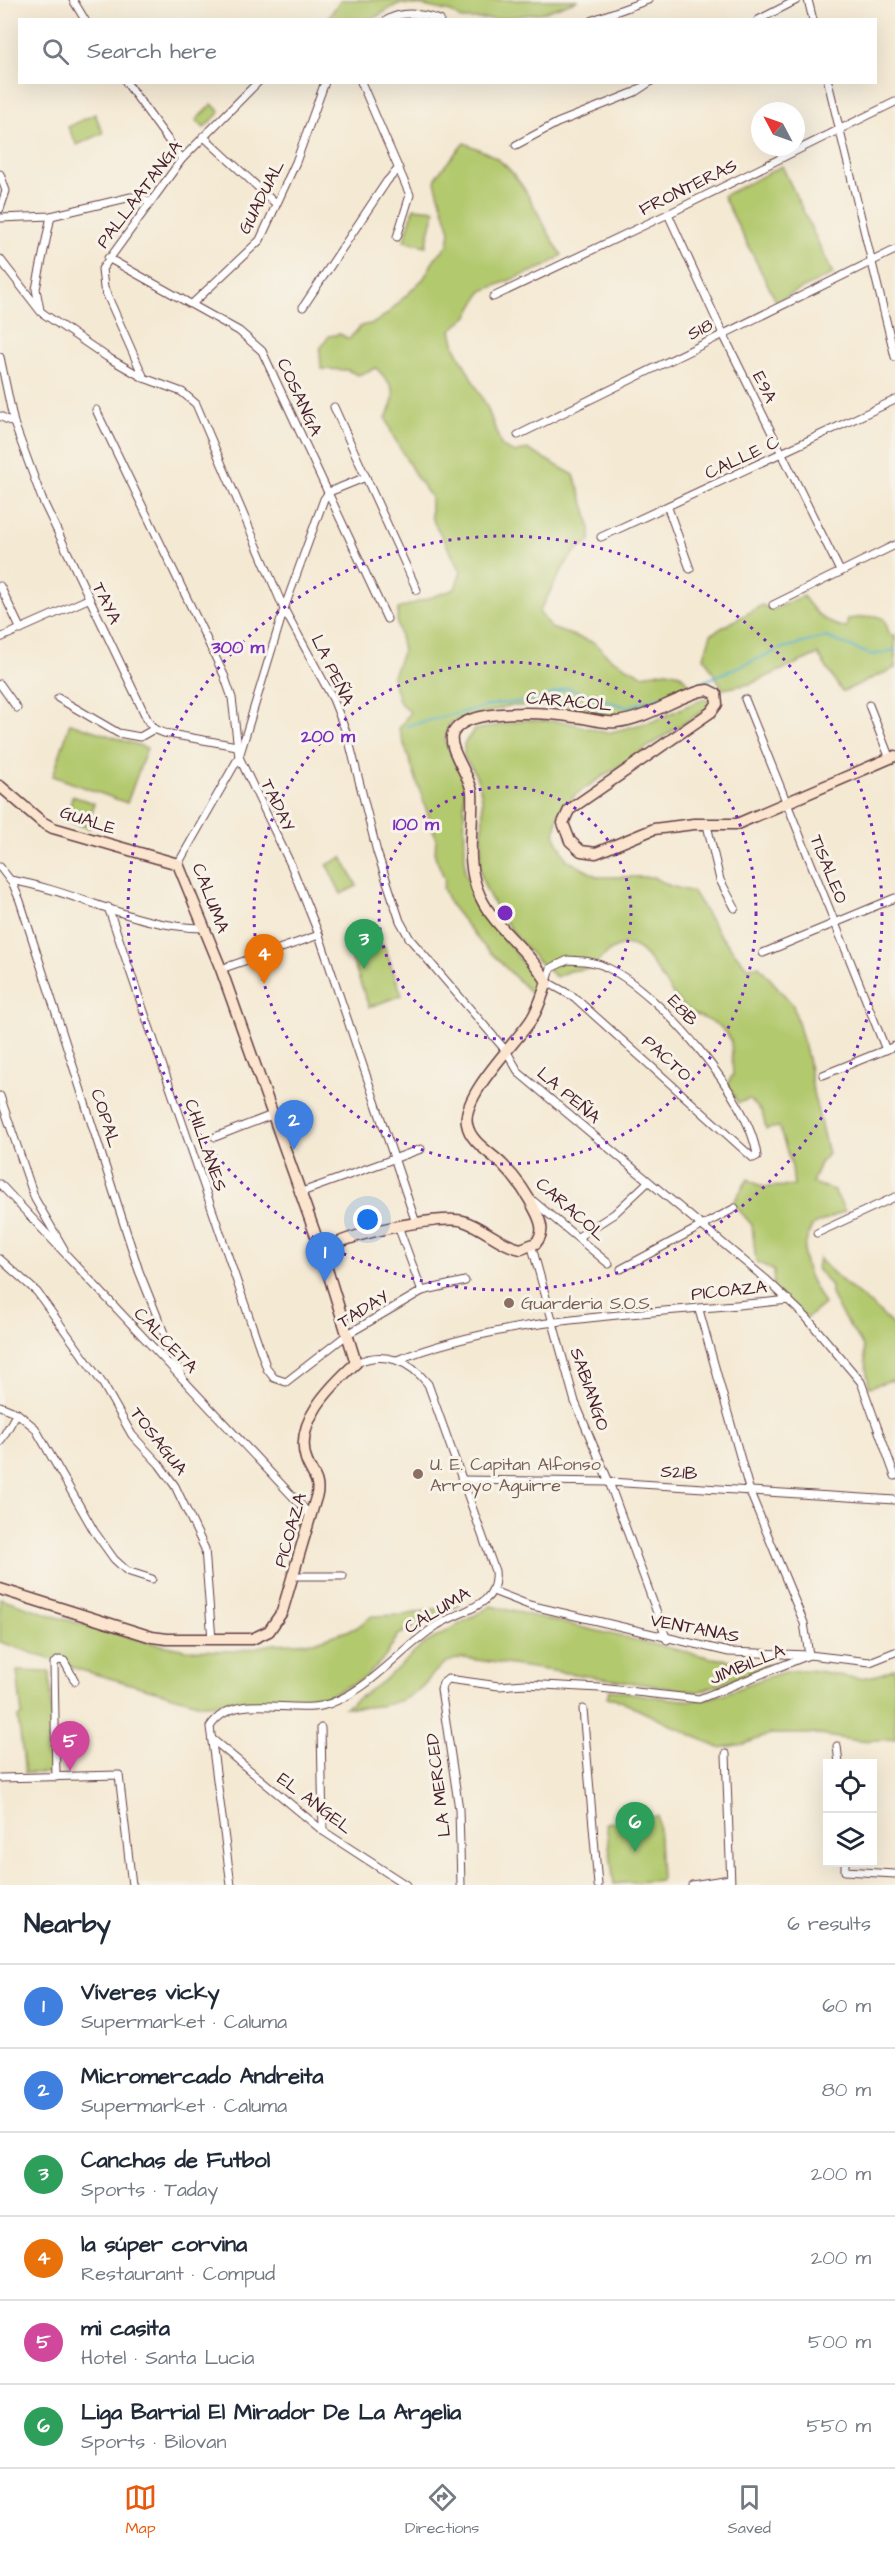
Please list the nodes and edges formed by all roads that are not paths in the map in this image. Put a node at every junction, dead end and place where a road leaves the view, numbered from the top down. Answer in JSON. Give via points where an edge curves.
{"nodes":[{"id":1,"x":73,"y":0,"type":"edge"},
{"id":2,"x":648,"y":0,"type":"edge"},
{"id":3,"x":796,"y":0,"type":"edge"},
{"id":4,"x":808,"y":0,"type":"edge"},
{"id":5,"x":611,"y":12,"type":"junction"},
{"id":6,"x":84,"y":18,"type":"edge"},
{"id":7,"x":393,"y":18,"type":"edge"},
{"id":8,"x":434,"y":18,"type":"edge"},
{"id":9,"x":598,"y":18,"type":"edge"},
{"id":10,"x":615,"y":18,"type":"edge"},
{"id":11,"x":762,"y":18,"type":"edge"},
{"id":12,"x":812,"y":18,"type":"edge"},
{"id":13,"x":127,"y":84,"type":"edge"},
{"id":14,"x":256,"y":84,"type":"edge"},
{"id":15,"x":324,"y":84,"type":"edge"},
{"id":16,"x":362,"y":84,"type":"edge"},
{"id":17,"x":639,"y":84,"type":"edge"},
{"id":18,"x":647,"y":84,"type":"edge"},
{"id":19,"x":828,"y":84,"type":"edge"},
{"id":20,"x":635,"y":92,"type":"junction"},
{"id":21,"x":895,"y":102,"type":"edge"},
{"id":22,"x":839,"y":128,"type":"junction"},
{"id":23,"x":203,"y":136,"type":"junction"},
{"id":24,"x":516,"y":145,"type":"dead end"},
{"id":25,"x":182,"y":159,"type":"junction"},
{"id":26,"x":399,"y":168,"type":"junction"},
{"id":27,"x":0,"y":174,"type":"edge"},
{"id":28,"x":148,"y":202,"type":"junction"},
{"id":29,"x":276,"y":204,"type":"junction"},
{"id":30,"x":0,"y":209,"type":"edge"},
{"id":31,"x":668,"y":214,"type":"junction"},
{"id":32,"x":51,"y":216,"type":"junction"},
{"id":33,"x":0,"y":218,"type":"edge"},
{"id":34,"x":397,"y":237,"type":"dead end"},
{"id":35,"x":895,"y":250,"type":"edge"},
{"id":36,"x":108,"y":258,"type":"junction"},
{"id":37,"x":0,"y":259,"type":"edge"},
{"id":38,"x":873,"y":261,"type":"junction"},
{"id":39,"x":493,"y":297,"type":"dead end"},
{"id":40,"x":192,"y":304,"type":"junction"},
{"id":41,"x":303,"y":307,"type":"dead end"},
{"id":42,"x":41,"y":312,"type":"junction"},
{"id":43,"x":723,"y":334,"type":"junction"},
{"id":44,"x":0,"y":357,"type":"edge"},
{"id":45,"x":895,"y":357,"type":"edge"},
{"id":46,"x":144,"y":378,"type":"junction"},
{"id":47,"x":895,"y":400,"type":"edge"},
{"id":48,"x":334,"y":407,"type":"dead end"},
{"id":49,"x":96,"y":410,"type":"dead end"},
{"id":50,"x":0,"y":416,"type":"edge"},
{"id":51,"x":14,"y":423,"type":"junction"},
{"id":52,"x":518,"y":435,"type":"dead end"},
{"id":53,"x":782,"y":455,"type":"junction"},
{"id":54,"x":366,"y":477,"type":"junction"},
{"id":55,"x":329,"y":492,"type":"junction"},
{"id":56,"x":668,"y":508,"type":"junction"},
{"id":57,"x":601,"y":537,"type":"dead end"},
{"id":58,"x":895,"y":545,"type":"edge"},
{"id":59,"x":690,"y":569,"type":"dead end"},
{"id":60,"x":840,"y":571,"type":"junction"},
{"id":61,"x":0,"y":586,"type":"edge"},
{"id":62,"x":417,"y":590,"type":"dead end"},
{"id":63,"x":88,"y":599,"type":"junction"},
{"id":64,"x":773,"y":605,"type":"dead end"},
{"id":65,"x":284,"y":609,"type":"junction"},
{"id":66,"x":387,"y":619,"type":"dead end"},
{"id":67,"x":21,"y":630,"type":"junction"},
{"id":68,"x":0,"y":638,"type":"edge"},
{"id":69,"x":0,"y":684,"type":"edge"},
{"id":70,"x":58,"y":698,"type":"dead end"},
{"id":71,"x":745,"y":699,"type":"dead end"},
{"id":72,"x":869,"y":705,"type":"dead end"},
{"id":73,"x":17,"y":708,"type":"dead end"},
{"id":74,"x":154,"y":729,"type":"junction"},
{"id":75,"x":237,"y":746,"type":"junction"},
{"id":76,"x":239,"y":757,"type":"junction"},
{"id":77,"x":892,"y":757,"type":"edge"},
{"id":78,"x":0,"y":786,"type":"edge"},
{"id":79,"x":786,"y":803,"type":"junction"},
{"id":80,"x":706,"y":825,"type":"junction"},
{"id":81,"x":178,"y":864,"type":"junction"},
{"id":82,"x":0,"y":867,"type":"edge"},
{"id":83,"x":10,"y":880,"type":"junction"},
{"id":84,"x":895,"y":898,"type":"edge"},
{"id":85,"x":108,"y":907,"type":"junction"},
{"id":86,"x":735,"y":908,"type":"dead end"},
{"id":87,"x":835,"y":923,"type":"junction"},
{"id":88,"x":204,"y":928,"type":"junction"},
{"id":89,"x":319,"y":935,"type":"junction"},
{"id":90,"x":763,"y":953,"type":"dead end"},
{"id":91,"x":221,"y":969,"type":"junction"},
{"id":92,"x":547,"y":982,"type":"junction"},
{"id":93,"x":895,"y":1046,"type":"edge"},
{"id":94,"x":886,"y":1050,"type":"junction"},
{"id":95,"x":507,"y":1052,"type":"junction"},
{"id":96,"x":823,"y":1075,"type":"dead end"},
{"id":97,"x":0,"y":1096,"type":"edge"},
{"id":98,"x":272,"y":1115,"type":"junction"},
{"id":99,"x":214,"y":1137,"type":"dead end"},
{"id":100,"x":421,"y":1149,"type":"dead end"},
{"id":101,"x":756,"y":1150,"type":"joint"},
{"id":102,"x":393,"y":1159,"type":"junction"},
{"id":103,"x":648,"y":1182,"type":"junction"},
{"id":104,"x":0,"y":1184,"type":"edge"},
{"id":105,"x":299,"y":1193,"type":"junction"},
{"id":106,"x":895,"y":1197,"type":"edge"},
{"id":107,"x":530,"y":1198,"type":"junction"},
{"id":108,"x":735,"y":1208,"type":"dead end"},
{"id":109,"x":416,"y":1223,"type":"junction"},
{"id":110,"x":398,"y":1226,"type":"junction"},
{"id":111,"x":702,"y":1226,"type":"junction"},
{"id":112,"x":817,"y":1233,"type":"dead end"},
{"id":113,"x":578,"y":1237,"type":"junction"},
{"id":114,"x":532,"y":1247,"type":"junction"},
{"id":115,"x":322,"y":1253,"type":"junction"},
{"id":116,"x":0,"y":1259,"type":"edge"},
{"id":117,"x":72,"y":1261,"type":"junction"},
{"id":118,"x":609,"y":1264,"type":"dead end"},
{"id":119,"x":621,"y":1269,"type":"dead end"},
{"id":120,"x":465,"y":1281,"type":"dead end"},
{"id":121,"x":422,"y":1291,"type":"junction"},
{"id":122,"x":789,"y":1300,"type":"junction"},
{"id":123,"x":699,"y":1310,"type":"junction"},
{"id":124,"x":554,"y":1322,"type":"junction"},
{"id":125,"x":348,"y":1334,"type":"junction"},
{"id":126,"x":397,"y":1360,"type":"junction"},
{"id":127,"x":356,"y":1363,"type":"junction"},
{"id":128,"x":182,"y":1378,"type":"junction"},
{"id":129,"x":286,"y":1382,"type":"joint"},
{"id":130,"x":0,"y":1406,"type":"edge"},
{"id":131,"x":17,"y":1413,"type":"junction"},
{"id":132,"x":0,"y":1442,"type":"edge"},
{"id":133,"x":895,"y":1476,"type":"edge"},
{"id":134,"x":461,"y":1480,"type":"junction"},
{"id":135,"x":609,"y":1482,"type":"junction"},
{"id":136,"x":750,"y":1492,"type":"junction"},
{"id":137,"x":895,"y":1500,"type":"edge"},
{"id":138,"x":311,"y":1516,"type":"junction"},
{"id":139,"x":294,"y":1576,"type":"junction"},
{"id":140,"x":343,"y":1576,"type":"dead end"},
{"id":141,"x":152,"y":1579,"type":"dead end"},
{"id":142,"x":0,"y":1589,"type":"edge"},
{"id":143,"x":493,"y":1591,"type":"junction"},
{"id":144,"x":212,"y":1640,"type":"junction"},
{"id":145,"x":667,"y":1640,"type":"junction"},
{"id":146,"x":895,"y":1652,"type":"edge"},
{"id":147,"x":809,"y":1655,"type":"junction"},
{"id":148,"x":75,"y":1681,"type":"dead end"},
{"id":149,"x":443,"y":1683,"type":"joint"},
{"id":150,"x":583,"y":1709,"type":"dead end"},
{"id":151,"x":321,"y":1728,"type":"dead end"},
{"id":152,"x":211,"y":1738,"type":"junction"},
{"id":153,"x":837,"y":1746,"type":"dead end"},
{"id":154,"x":726,"y":1754,"type":"dead end"},
{"id":155,"x":838,"y":1759,"type":"edge"},
{"id":156,"x":56,"y":1777,"type":"junction"},
{"id":157,"x":0,"y":1778,"type":"edge"},
{"id":158,"x":323,"y":1831,"type":"junction"},
{"id":159,"x":845,"y":1867,"type":"edge"},
{"id":160,"x":895,"y":1874,"type":"edge"},
{"id":161,"x":731,"y":1882,"type":"edge"},
{"id":162,"x":132,"y":1885,"type":"edge"},
{"id":163,"x":231,"y":1885,"type":"edge"},
{"id":164,"x":406,"y":1885,"type":"edge"},
{"id":165,"x":461,"y":1885,"type":"edge"},
{"id":166,"x":597,"y":1885,"type":"edge"},
{"id":167,"x":692,"y":1885,"type":"edge"}],
"edges":[{"from":1,"to":6,"type":"street"},
{"from":2,"to":5,"type":"street"},
{"from":3,"to":11,"type":"street"},
{"from":4,"to":12,"type":"street"},
{"from":5,"to":9,"type":"street"},
{"from":5,"to":10,"type":"street"},
{"from":7,"to":8,"type":"street","via":[[406,14]]},
{"from":13,"to":25,"type":"street"},
{"from":14,"to":23,"type":"street","name":"PALLAATANGA"},
{"from":15,"to":29,"type":"street","name":"GUADUAL"},
{"from":16,"to":26,"type":"street"},
{"from":17,"to":20,"type":"street"},
{"from":18,"to":20,"type":"street"},
{"from":19,"to":22,"type":"street"},
{"from":20,"to":24,"type":"street","via":[[558,123]]},
{"from":21,"to":22,"type":"street","name":"FRONTERAS"},
{"from":22,"to":31,"type":"street","name":"FRONTERAS"},
{"from":22,"to":38,"type":"street"},
{"from":23,"to":25,"type":"street","name":"PALLAATANGA"},
{"from":23,"to":29,"type":"street"},
{"from":25,"to":28,"type":"street","name":"PALLAATANGA"},
{"from":26,"to":34,"type":"street","via":[[410,195]]},
{"from":26,"to":41,"type":"street","via":[[387,180]]},
{"from":27,"to":30,"type":"street","via":[[6,191]]},
{"from":28,"to":32,"type":"street","via":[[131,196]]},
{"from":28,"to":36,"type":"street","name":"PALLAATANGA"},
{"from":29,"to":40,"type":"street","name":"GUADUAL","via":[[260,240]]},
{"from":31,"to":39,"type":"street","name":"FRONTERAS"},
{"from":31,"to":43,"type":"street","name":"E9A"},
{"from":32,"to":33,"type":"street"},
{"from":32,"to":42,"type":"street","via":[[36,289]]},
{"from":35,"to":38,"type":"street","name":"S18"},
{"from":36,"to":40,"type":"street","name":"COSANGA"},
{"from":36,"to":46,"type":"street","name":"PALLAATANGA","via":[[102,269],[104,288]]},
{"from":37,"to":42,"type":"street","name":"LA PEÑA"},
{"from":38,"to":43,"type":"street","name":"S18"},
{"from":38,"to":45,"type":"street"},
{"from":40,"to":55,"type":"street","name":"COSANGA","via":[[252,340],[262,351]]},
{"from":42,"to":46,"type":"street","name":"LA PEÑA"},
{"from":43,"to":52,"type":"street","name":"S18"},
{"from":43,"to":53,"type":"street","name":"E9A"},
{"from":44,"to":51,"type":"street","name":"TAYA"},
{"from":46,"to":65,"type":"street","name":"LA PEÑA","via":[[182,392],[196,404]]},
{"from":47,"to":53,"type":"street","name":"CALLE C"},
{"from":48,"to":54,"type":"street"},
{"from":49,"to":75,"type":"street","name":"TADAY","via":[[224,675],[232,698]]},
{"from":50,"to":51,"type":"street"},
{"from":51,"to":63,"type":"street","name":"TAYA","via":[[42,499]]},
{"from":53,"to":56,"type":"street","name":"CALLE C"},
{"from":53,"to":60,"type":"street","name":"E9A"},
{"from":54,"to":55,"type":"street"},
{"from":54,"to":62,"type":"street"},
{"from":55,"to":65,"type":"street","name":"CALUMA"},
{"from":55,"to":66,"type":"street","name":"COSANGA"},
{"from":56,"to":57,"type":"street","name":"CALLE C"},
{"from":56,"to":59,"type":"street"},
{"from":58,"to":60,"type":"street"},
{"from":60,"to":64,"type":"street"},
{"from":61,"to":67,"type":"street"},
{"from":63,"to":67,"type":"street"},
{"from":63,"to":74,"type":"street","name":"TAYA"},
{"from":65,"to":76,"type":"street","name":"CALUMA"},
{"from":65,"to":95,"type":"street","name":"LA PEÑA","via":[[333,699],[348,737],[377,852],[400,921],[424,958]]},
{"from":67,"to":68,"type":"street"},
{"from":69,"to":73,"type":"street"},
{"from":70,"to":74,"type":"street","via":[[118,733],[140,736]]},
{"from":71,"to":79,"type":"street","name":"TISALEO"},
{"from":72,"to":77,"type":"street"},
{"from":74,"to":75,"type":"street"},
{"from":75,"to":76,"type":"street","name":"TADAY"},
{"from":76,"to":81,"type":"street","name":"CALUMA"},
{"from":76,"to":89,"type":"street","name":"TADAY","via":[[291,865]]},
{"from":77,"to":79,"type":"street","name":"CARACOL"},
{"from":78,"to":81,"type":"street","name":"GUALE","via":[[53,828]]},
{"from":79,"to":80,"type":"street","name":"CARACOL","via":[[731,825]]},
{"from":79,"to":87,"type":"street","name":"TISALEO"},
{"from":80,"to":86,"type":"street","via":[[720,880]]},
{"from":80,"to":92,"type":"street","name":"CARACOL","via":[[654,830],[589,853],[570,841],[563,823],[573,806],[711,712],[717,698],[711,691],[695,692],[614,723],[542,713],[472,719],[459,725],[452,742],[471,789],[472,873],[476,887],[492,917]]},
{"from":81,"to":88,"type":"street","name":"CALUMA"},
{"from":82,"to":83,"type":"street","name":"COPAL"},
{"from":83,"to":85,"type":"street"},
{"from":83,"to":128,"type":"street","name":"COPAL","via":[[139,1270]]},
{"from":84,"to":87,"type":"street"},
{"from":85,"to":88,"type":"street","via":[[132,918],[181,928]]},
{"from":85,"to":129,"type":"street","name":"CHILLANES","via":[[267,1369],[274,1378]]},
{"from":87,"to":90,"type":"street"},
{"from":87,"to":94,"type":"street","name":"TISALEO"},
{"from":88,"to":91,"type":"street","name":"CALUMA"},
{"from":89,"to":91,"type":"street"},
{"from":89,"to":102,"type":"street","name":"TADAY"},
{"from":91,"to":98,"type":"street","name":"CALUMA"},
{"from":92,"to":95,"type":"street","name":"CARACOL","via":[[539,1007]]},
{"from":92,"to":101,"type":"street","name":"PACTO","via":[[574,997],[753,1158],[757,1156]]},
{"from":92,"to":101,"type":"street","name":"E8B","via":[[552,968],[568,960],[608,967],[637,986],[666,1011],[720,1076],[750,1126]]},
{"from":93,"to":94,"type":"street"},
{"from":94,"to":96,"type":"street"},
{"from":95,"to":103,"type":"street","name":"LA PEÑA","via":[[519,1073]]},
{"from":95,"to":107,"type":"street","name":"CARACOL","via":[[468,1107],[466,1121],[472,1136]]},
{"from":97,"to":117,"type":"street","via":[[35,1199]]},
{"from":98,"to":99,"type":"street"},
{"from":98,"to":105,"type":"street","name":"CALUMA"},
{"from":100,"to":102,"type":"street"},
{"from":102,"to":105,"type":"street"},
{"from":102,"to":109,"type":"street","name":"TADAY"},
{"from":103,"to":111,"type":"street","name":"LA PEÑA"},
{"from":103,"to":113,"type":"street","via":[[614,1214]]},
{"from":104,"to":117,"type":"street","name":"CALCETA"},
{"from":105,"to":115,"type":"street","name":"CALUMA"},
{"from":106,"to":112,"type":"street"},
{"from":107,"to":113,"type":"street","name":"CARACOL"},
{"from":107,"to":114,"type":"street","via":[[542,1229]]},
{"from":108,"to":111,"type":"street"},
{"from":109,"to":110,"type":"street"},
{"from":109,"to":114,"type":"street","via":[[464,1221],[515,1248]]},
{"from":110,"to":115,"type":"street","via":[[332,1244]]},
{"from":110,"to":121,"type":"street"},
{"from":111,"to":119,"type":"street"},
{"from":111,"to":122,"type":"street","name":"LA PEÑA"},
{"from":113,"to":118,"type":"street","name":"CARACOL"},
{"from":114,"to":124,"type":"street","name":"SABIANGO"},
{"from":115,"to":125,"type":"street","name":"CALUMA"},
{"from":116,"to":144,"type":"street","name":"TOSAGUA","via":[[37,1292],[103,1384],[132,1435],[176,1486],[205,1549]]},
{"from":117,"to":128,"type":"street","name":"CALCETA"},
{"from":120,"to":121,"type":"street","name":"TADAY"},
{"from":121,"to":125,"type":"street","name":"TADAY"},
{"from":122,"to":123,"type":"street","name":"PICOAZA"},
{"from":122,"to":133,"type":"street","via":[[861,1382]]},
{"from":123,"to":124,"type":"street","name":"PICOAZA"},
{"from":123,"to":136,"type":"street","name":"JIMBILLA"},
{"from":124,"to":126,"type":"street","name":"PICOAZA","via":[[495,1332]]},
{"from":124,"to":135,"type":"street","name":"SABIANGO","via":[[575,1402]]},
{"from":125,"to":127,"type":"street","name":"CALUMA"},
{"from":125,"to":129,"type":"street","name":"TADAY"},
{"from":126,"to":127,"type":"street","name":"PICOAZA","via":[[371,1358]]},
{"from":126,"to":134,"type":"street","name":"CALUMA","via":[[428,1384]]},
{"from":127,"to":138,"type":"street","name":"PICOAZA","via":[[305,1427],[304,1451],[318,1488]]},
{"from":128,"to":138,"type":"street","name":"CALCETA"},
{"from":130,"to":131,"type":"street"},
{"from":131,"to":132,"type":"street"},
{"from":131,"to":141,"type":"street","via":[[35,1428],[114,1559],[127,1571]]},
{"from":134,"to":135,"type":"street","name":"S21B"},
{"from":134,"to":143,"type":"street","name":"CALUMA","via":[[495,1571]]},
{"from":135,"to":136,"type":"street","name":"S21B"},
{"from":135,"to":145,"type":"street","name":"SABIANGO"},
{"from":136,"to":137,"type":"street","name":"S21B"},
{"from":136,"to":147,"type":"street","name":"JIMBILLA","via":[[804,1623]]},
{"from":138,"to":139,"type":"street","name":"PICOAZA"},
{"from":139,"to":140,"type":"street"},
{"from":139,"to":144,"type":"street","name":"PICOAZA","via":[[282,1612],[269,1631],[252,1639]]},
{"from":142,"to":144,"type":"street","name":"PICOAZA","via":[[152,1637]]},
{"from":143,"to":145,"type":"street","name":"VENTANAS","via":[[529,1605]]},
{"from":143,"to":152,"type":"street","name":"CALUMA","via":[[414,1641],[367,1683],[343,1698],[320,1706],[235,1707],[217,1716],[210,1727]]},
{"from":145,"to":147,"type":"street","name":"VENTANAS","via":[[729,1652]]},
{"from":146,"to":147,"type":"street","name":"VENTANAS","via":[[870,1662]]},
{"from":147,"to":149,"type":"street","name":"JIMBILLA","via":[[699,1699],[525,1683],[499,1686],[448,1679]]},
{"from":148,"to":156,"type":"street","via":[[68,1665],[59,1660],[54,1663]]},
{"from":149,"to":165,"type":"street","name":"LA MERCED","via":[[459,1809]]},
{"from":150,"to":166,"type":"street"},
{"from":151,"to":158,"type":"street"},
{"from":152,"to":158,"type":"street","name":"EL ANGEL"},
{"from":152,"to":163,"type":"street"},
{"from":153,"to":155,"type":"street"},
{"from":154,"to":161,"type":"street"},
{"from":156,"to":157,"type":"street"},
{"from":156,"to":162,"type":"street","via":[[119,1775]]},
{"from":158,"to":164,"type":"street","name":"EL ANGEL"},
{"from":159,"to":160,"type":"street"},
{"from":161,"to":167,"type":"street"}]}
